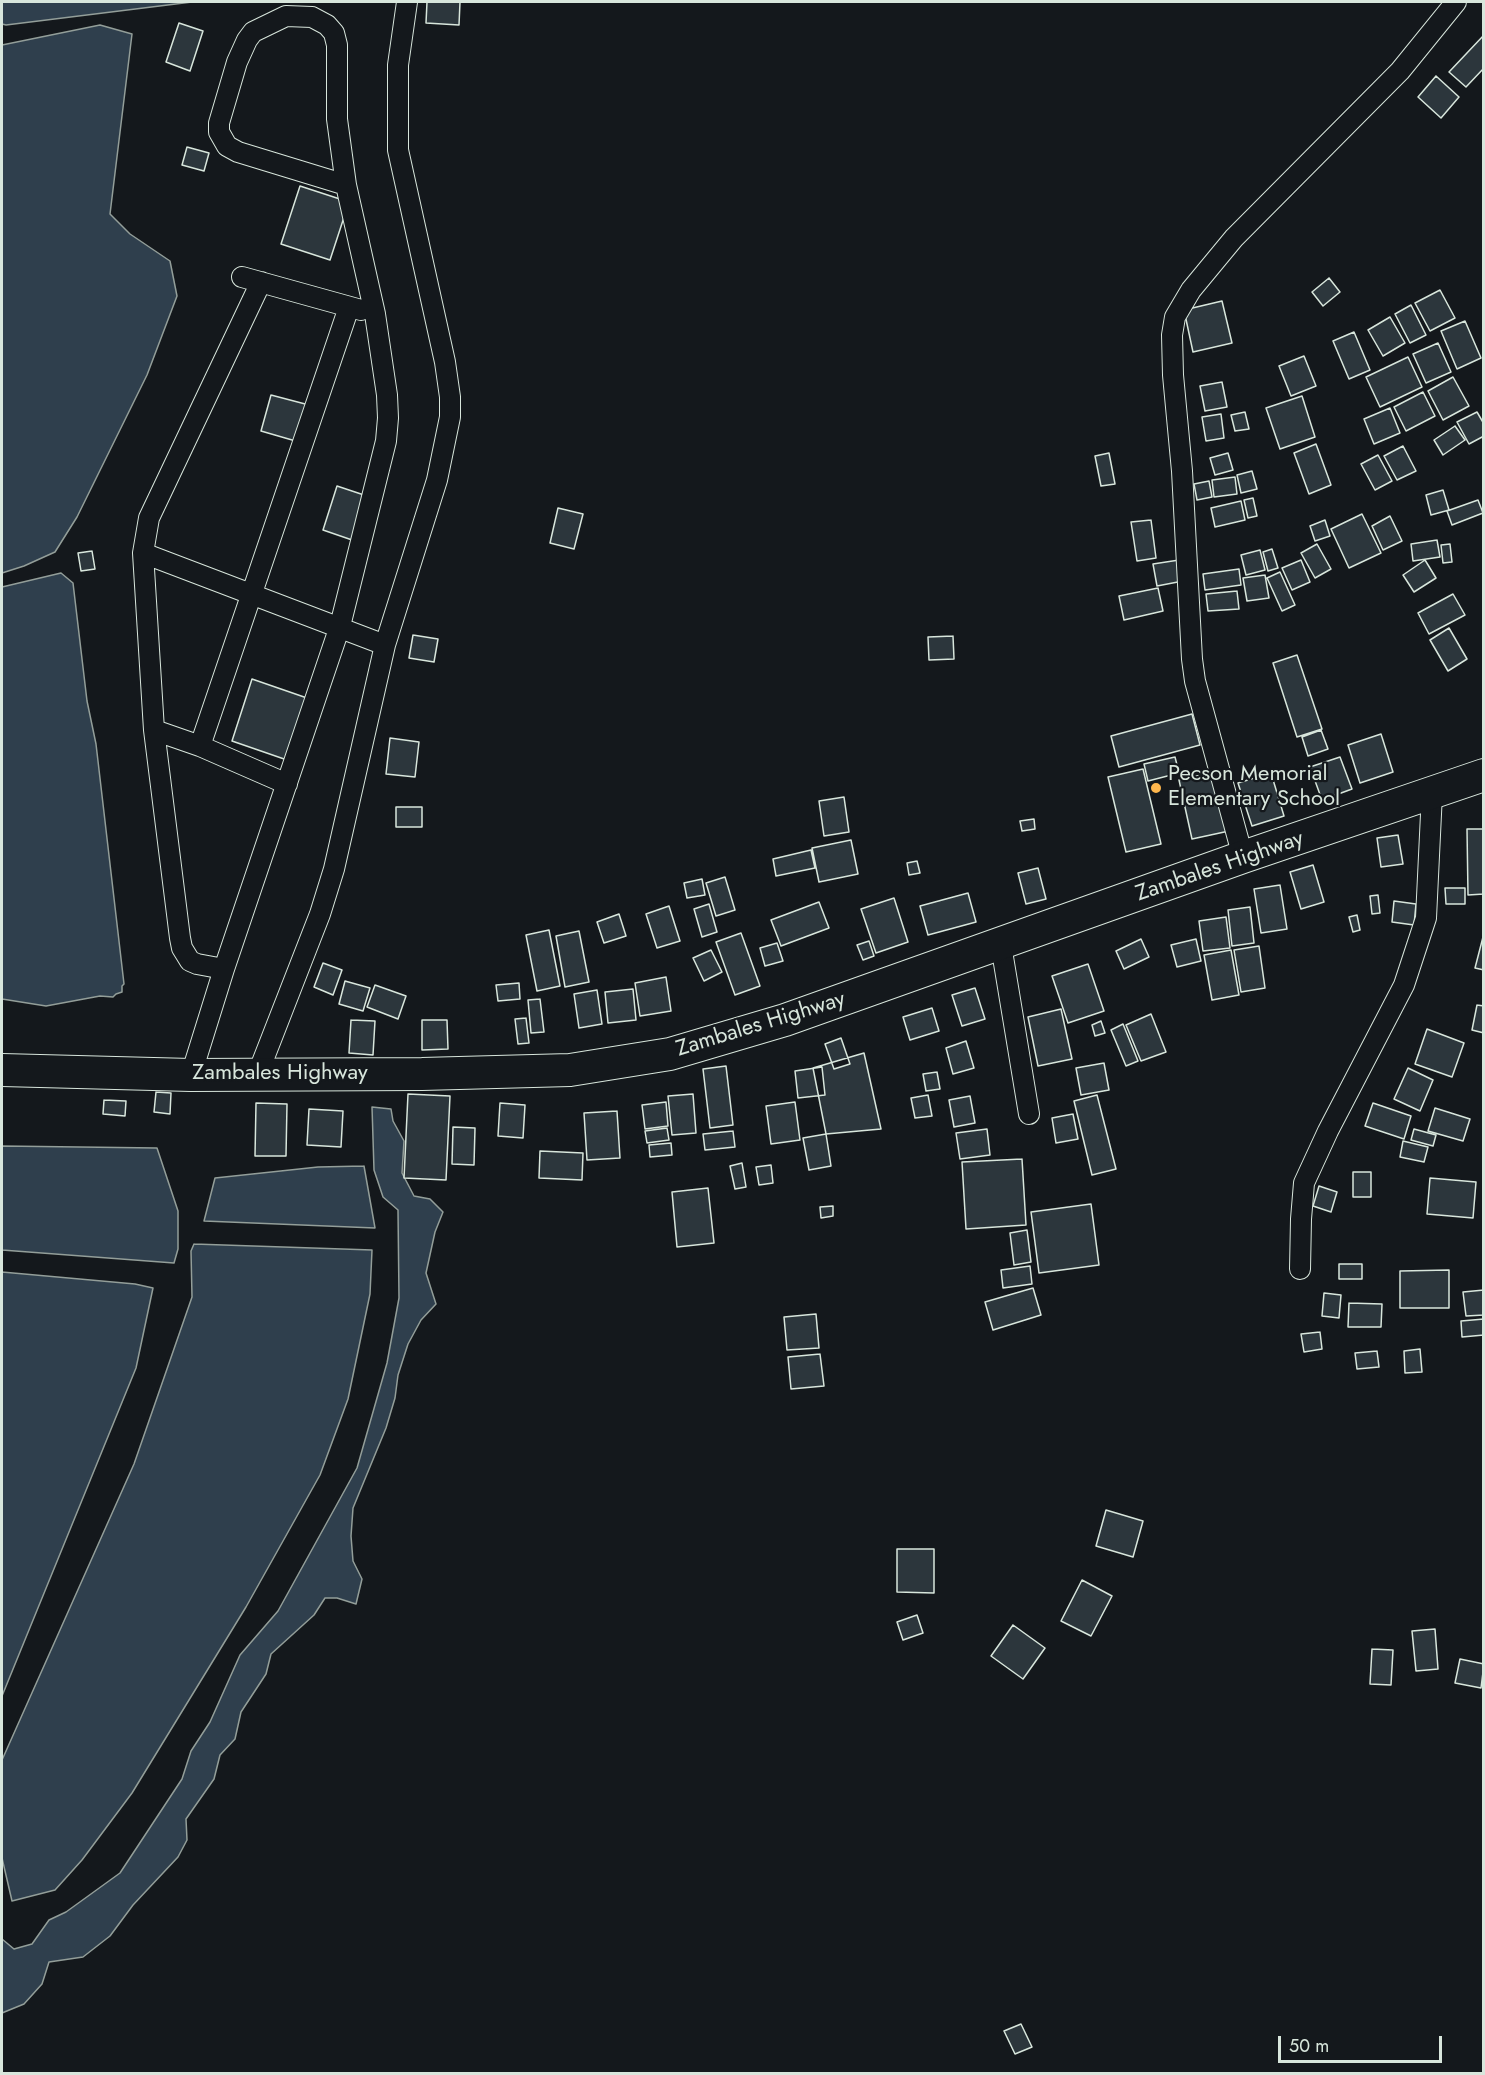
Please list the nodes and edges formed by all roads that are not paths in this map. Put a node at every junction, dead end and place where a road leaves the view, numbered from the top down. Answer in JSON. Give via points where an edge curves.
{"nodes":[{"id":1,"x":407,"y":2,"type":"edge"},
{"id":2,"x":1456,"y":2,"type":"edge"},
{"id":3,"x":346,"y":185,"type":"junction"},
{"id":4,"x":349,"y":307,"type":"junction"},
{"id":5,"x":375,"y":314,"type":"junction"},
{"id":6,"x":143,"y":553,"type":"junction"},
{"id":7,"x":251,"y":593,"type":"junction"},
{"id":8,"x":340,"y":627,"type":"junction"},
{"id":9,"x":384,"y":645,"type":"junction"},
{"id":10,"x":154,"y":730,"type":"junction"},
{"id":11,"x":200,"y":746,"type":"junction"},
{"id":12,"x":1484,"y":775,"type":"edge"},
{"id":13,"x":287,"y":783,"type":"junction"},
{"id":14,"x":1432,"y":793,"type":"junction"},
{"id":15,"x":1243,"y":857,"type":"junction"},
{"id":16,"x":1001,"y":945,"type":"junction"},
{"id":17,"x":224,"y":969,"type":"junction"},
{"id":18,"x":2,"y":1070,"type":"edge"},
{"id":19,"x":258,"y":1073,"type":"junction"},
{"id":20,"x":191,"y":1075,"type":"junction"},
{"id":21,"x":1029,"y":1114,"type":"dead end"},
{"id":22,"x":1300,"y":1269,"type":"dead end"}],
"edges":[{"from":1,"to":9,"type":"street","via":[[398,65],[398,150],[445,362],[450,417],[437,480]]},
{"from":2,"to":15,"type":"street","via":[[1400,71],[1234,238],[1191,290],[1175,317],[1173,375],[1192,659]]},
{"from":3,"to":3,"type":"street","via":[[337,119],[338,45],[334,33],[312,17],[286,16],[253,32],[247,40],[234,72],[219,132],[227,146],[238,152]]},
{"from":3,"to":5,"type":"street"},
{"from":4,"to":5,"type":"street"},
{"from":4,"to":6,"type":"street","via":[[252,280],[149,518]]},
{"from":4,"to":7,"type":"street"},
{"from":5,"to":8,"type":"street","via":[[387,395],[386,441]]},
{"from":6,"to":7,"type":"street"},
{"from":6,"to":10,"type":"street"},
{"from":7,"to":8,"type":"street"},
{"from":7,"to":11,"type":"street"},
{"from":8,"to":9,"type":"street"},
{"from":8,"to":13,"type":"street"},
{"from":9,"to":19,"type":"street","via":[[334,869]]},
{"from":10,"to":11,"type":"street"},
{"from":10,"to":17,"type":"street","via":[[183,948],[190,961]]},
{"from":11,"to":13,"type":"street"},
{"from":12,"to":14,"type":"main road","name":"Zambales Highway"},
{"from":13,"to":17,"type":"street"},
{"from":14,"to":15,"type":"main road","name":"Zambales Highway"},
{"from":14,"to":22,"type":"street","via":[[1426,918],[1404,985],[1304,1183]]},
{"from":15,"to":16,"type":"main road","name":"Zambales Highway"},
{"from":16,"to":19,"type":"main road","name":"Zambales Highway","via":[[785,1020],[670,1053],[570,1070]]},
{"from":16,"to":21,"type":"street"},
{"from":17,"to":20,"type":"street"},
{"from":18,"to":20,"type":"main road","name":"Zambales Highway"},
{"from":19,"to":20,"type":"main road","name":"Zambales Highway"}]}
